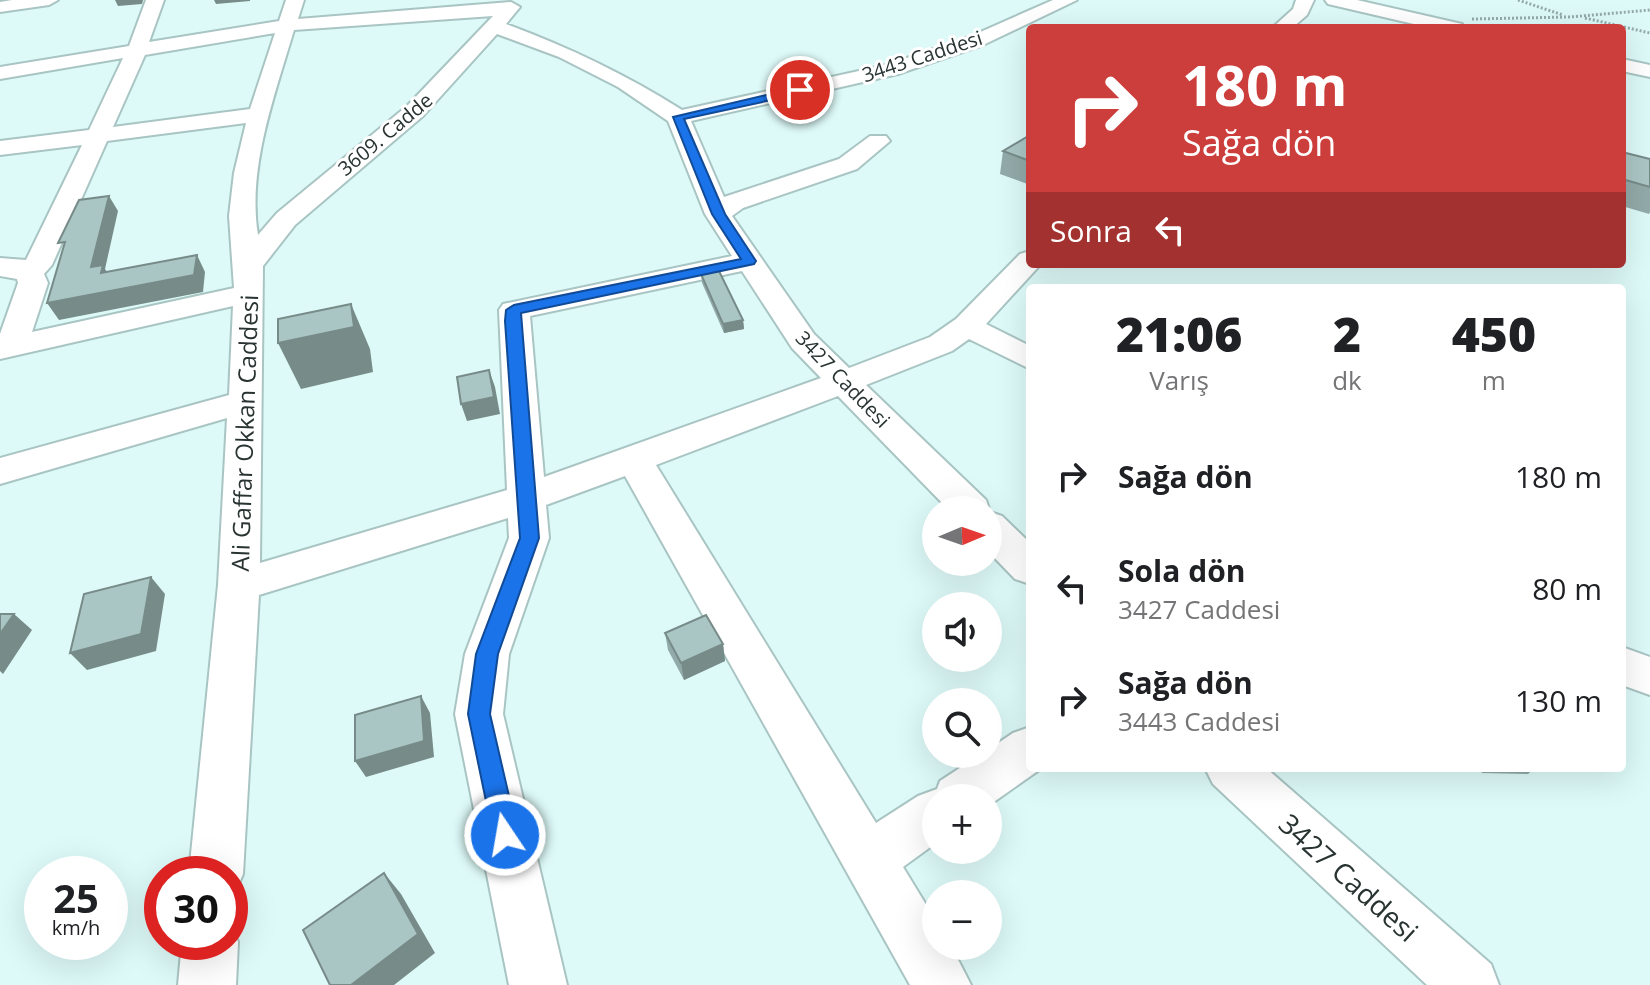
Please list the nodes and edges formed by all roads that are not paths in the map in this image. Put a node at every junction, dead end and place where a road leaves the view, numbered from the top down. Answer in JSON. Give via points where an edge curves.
{"nodes":[{"id":1,"x":49,"y":0,"type":"edge"},
{"id":2,"x":155,"y":0,"type":"edge"},
{"id":3,"x":1068,"y":0,"type":"edge"},
{"id":4,"x":1305,"y":0,"type":"edge"},
{"id":5,"x":1334,"y":0,"type":"edge"},
{"id":6,"x":0,"y":7,"type":"edge"},
{"id":7,"x":291,"y":12,"type":"edge"},
{"id":8,"x":508,"y":12,"type":"edge"},
{"id":9,"x":1286,"y":24,"type":"edge"},
{"id":10,"x":1436,"y":24,"type":"edge"},
{"id":11,"x":136,"y":52,"type":"junction"},
{"id":12,"x":1626,"y":66,"type":"edge"},
{"id":13,"x":1650,"y":71,"type":"edge"},
{"id":14,"x":0,"y":73,"type":"edge"},
{"id":15,"x":259,"y":115,"type":"junction"},
{"id":16,"x":678,"y":117,"type":"junction"},
{"id":17,"x":97,"y":135,"type":"junction"},
{"id":18,"x":878,"y":141,"type":"dead end"},
{"id":19,"x":0,"y":148,"type":"edge"},
{"id":20,"x":718,"y":214,"type":"junction"},
{"id":21,"x":749,"y":261,"type":"junction"},
{"id":22,"x":1026,"y":264,"type":"edge"},
{"id":23,"x":0,"y":267,"type":"edge"},
{"id":24,"x":29,"y":272,"type":"junction"},
{"id":25,"x":249,"y":280,"type":"junction"},
{"id":26,"x":967,"y":326,"type":"junction"},
{"id":27,"x":6,"y":347,"type":"edge"},
{"id":28,"x":1026,"y":357,"type":"edge"},
{"id":29,"x":844,"y":382,"type":"junction"},
{"id":30,"x":245,"y":402,"type":"junction"},
{"id":31,"x":634,"y":459,"type":"junction"},
{"id":32,"x":0,"y":471,"type":"edge"},
{"id":33,"x":958,"y":496,"type":"edge"},
{"id":34,"x":526,"y":497,"type":"junction"},
{"id":35,"x":1002,"y":540,"type":"edge"},
{"id":36,"x":1026,"y":564,"type":"edge"},
{"id":37,"x":239,"y":585,"type":"junction"},
{"id":38,"x":1626,"y":667,"type":"edge"},
{"id":39,"x":1650,"y":676,"type":"edge"},
{"id":40,"x":1026,"y":752,"type":"edge"},
{"id":41,"x":1234,"y":772,"type":"edge"},
{"id":42,"x":979,"y":784,"type":"edge"},
{"id":43,"x":922,"y":822,"type":"edge"},
{"id":44,"x":217,"y":856,"type":"edge"},
{"id":45,"x":868,"y":859,"type":"junction"},
{"id":46,"x":209,"y":960,"type":"edge"},
{"id":47,"x":207,"y":985,"type":"edge"},
{"id":48,"x":538,"y":985,"type":"edge"},
{"id":49,"x":942,"y":985,"type":"edge"},
{"id":50,"x":1470,"y":985,"type":"edge"}],
"edges":[{"from":1,"to":6,"type":"street"},
{"from":2,"to":11,"type":"street"},
{"from":3,"to":16,"type":"street","name":"3443 Caddesi","via":[[976,41],[891,70]]},
{"from":4,"to":9,"type":"street"},
{"from":5,"to":10,"type":"street"},
{"from":7,"to":8,"type":"street"},
{"from":7,"to":11,"type":"street"},
{"from":7,"to":15,"type":"street","name":"Ali Gaffar Okkan Caddesi"},
{"from":8,"to":16,"type":"street"},
{"from":8,"to":25,"type":"street","name":"3609. Cadde","via":[[415,111],[286,219]]},
{"from":11,"to":14,"type":"street"},
{"from":11,"to":17,"type":"street"},
{"from":12,"to":13,"type":"street"},
{"from":15,"to":17,"type":"street"},
{"from":15,"to":25,"type":"street","name":"Ali Gaffar Okkan Caddesi","via":[[242,216]]},
{"from":16,"to":20,"type":"street","name":"3427 Caddesi"},
{"from":17,"to":19,"type":"street"},
{"from":17,"to":24,"type":"street","via":[[38,265]]},
{"from":18,"to":20,"type":"street","via":[[848,164],[734,202]]},
{"from":20,"to":21,"type":"street","name":"3427 Caddesi"},
{"from":21,"to":29,"type":"street","name":"3427 Caddesi","via":[[803,341]]},
{"from":21,"to":34,"type":"street","via":[[514,310]]},
{"from":22,"to":26,"type":"street"},
{"from":23,"to":24,"type":"street"},
{"from":24,"to":27,"type":"street","via":[[33,283]]},
{"from":25,"to":27,"type":"street"},
{"from":25,"to":30,"type":"street","name":"Ali Gaffar Okkan Caddesi"},
{"from":26,"to":28,"type":"street"},
{"from":26,"to":29,"type":"street","via":[[941,344]]},
{"from":29,"to":31,"type":"street"},
{"from":29,"to":33,"type":"street","name":"3427 Caddesi"},
{"from":30,"to":32,"type":"street"},
{"from":30,"to":37,"type":"street","name":"Ali Gaffar Okkan Caddesi"},
{"from":31,"to":34,"type":"street"},
{"from":31,"to":45,"type":"street"},
{"from":34,"to":37,"type":"street"},
{"from":34,"to":48,"type":"street","via":[[529,538],[487,654],[479,714]]},
{"from":35,"to":36,"type":"street"},
{"from":37,"to":44,"type":"street","name":"Ali Gaffar Okkan Caddesi"},
{"from":38,"to":39,"type":"street"},
{"from":40,"to":42,"type":"street"},
{"from":41,"to":50,"type":"street","name":"3427 Caddesi"},
{"from":43,"to":45,"type":"street"},
{"from":45,"to":49,"type":"street"},
{"from":46,"to":47,"type":"street"}]}
